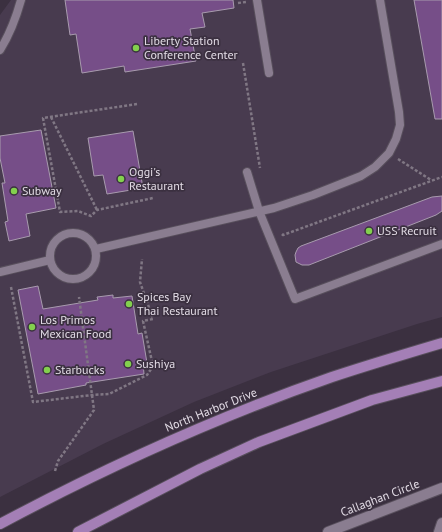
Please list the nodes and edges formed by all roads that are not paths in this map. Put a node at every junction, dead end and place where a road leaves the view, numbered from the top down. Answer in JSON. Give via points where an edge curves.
{"nodes":[{"id":1,"x":21,"y":0,"type":"edge"},
{"id":2,"x":256,"y":0,"type":"edge"},
{"id":3,"x":380,"y":0,"type":"edge"},
{"id":4,"x":0,"y":50,"type":"edge"},
{"id":5,"x":269,"y":73,"type":"dead end"},
{"id":6,"x":247,"y":172,"type":"dead end"},
{"id":7,"x":259,"y":211,"type":"junction"},
{"id":8,"x":442,"y":244,"type":"edge"},
{"id":9,"x":96,"y":249,"type":"junction"},
{"id":10,"x":50,"y":260,"type":"junction"},
{"id":11,"x":0,"y":272,"type":"edge"},
{"id":12,"x":442,"y":343,"type":"edge"},
{"id":13,"x":442,"y":381,"type":"edge"},
{"id":14,"x":442,"y":488,"type":"edge"},
{"id":15,"x":442,"y":523,"type":"edge"},
{"id":16,"x":0,"y":524,"type":"edge"},
{"id":17,"x":78,"y":532,"type":"edge"},
{"id":18,"x":328,"y":532,"type":"edge"},
{"id":19,"x":439,"y":532,"type":"edge"}],
"edges":[{"from":1,"to":4,"type":"lane","via":[[14,24]]},
{"from":2,"to":5,"type":"lane"},
{"from":3,"to":7,"type":"lane","via":[[400,125],[389,153],[361,176],[313,195]]},
{"from":6,"to":7,"type":"lane"},
{"from":7,"to":8,"type":"lane","via":[[295,299]]},
{"from":7,"to":9,"type":"lane"},
{"from":9,"to":10,"type":"lane","via":[[86,236],[71,232],[63,234],[52,244]]},
{"from":9,"to":10,"type":"lane","via":[[95,264],[91,271],[78,278],[63,277],[52,267]]},
{"from":10,"to":11,"type":"lane"},
{"from":12,"to":16,"type":"main road","name":"North Harbor Drive","via":[[331,378],[213,422],[108,469]]},
{"from":13,"to":17,"type":"main road","via":[[372,400],[259,442]]},
{"from":14,"to":18,"type":"street","name":"Callaghan Circle"},
{"from":15,"to":19,"type":"street"}]}
